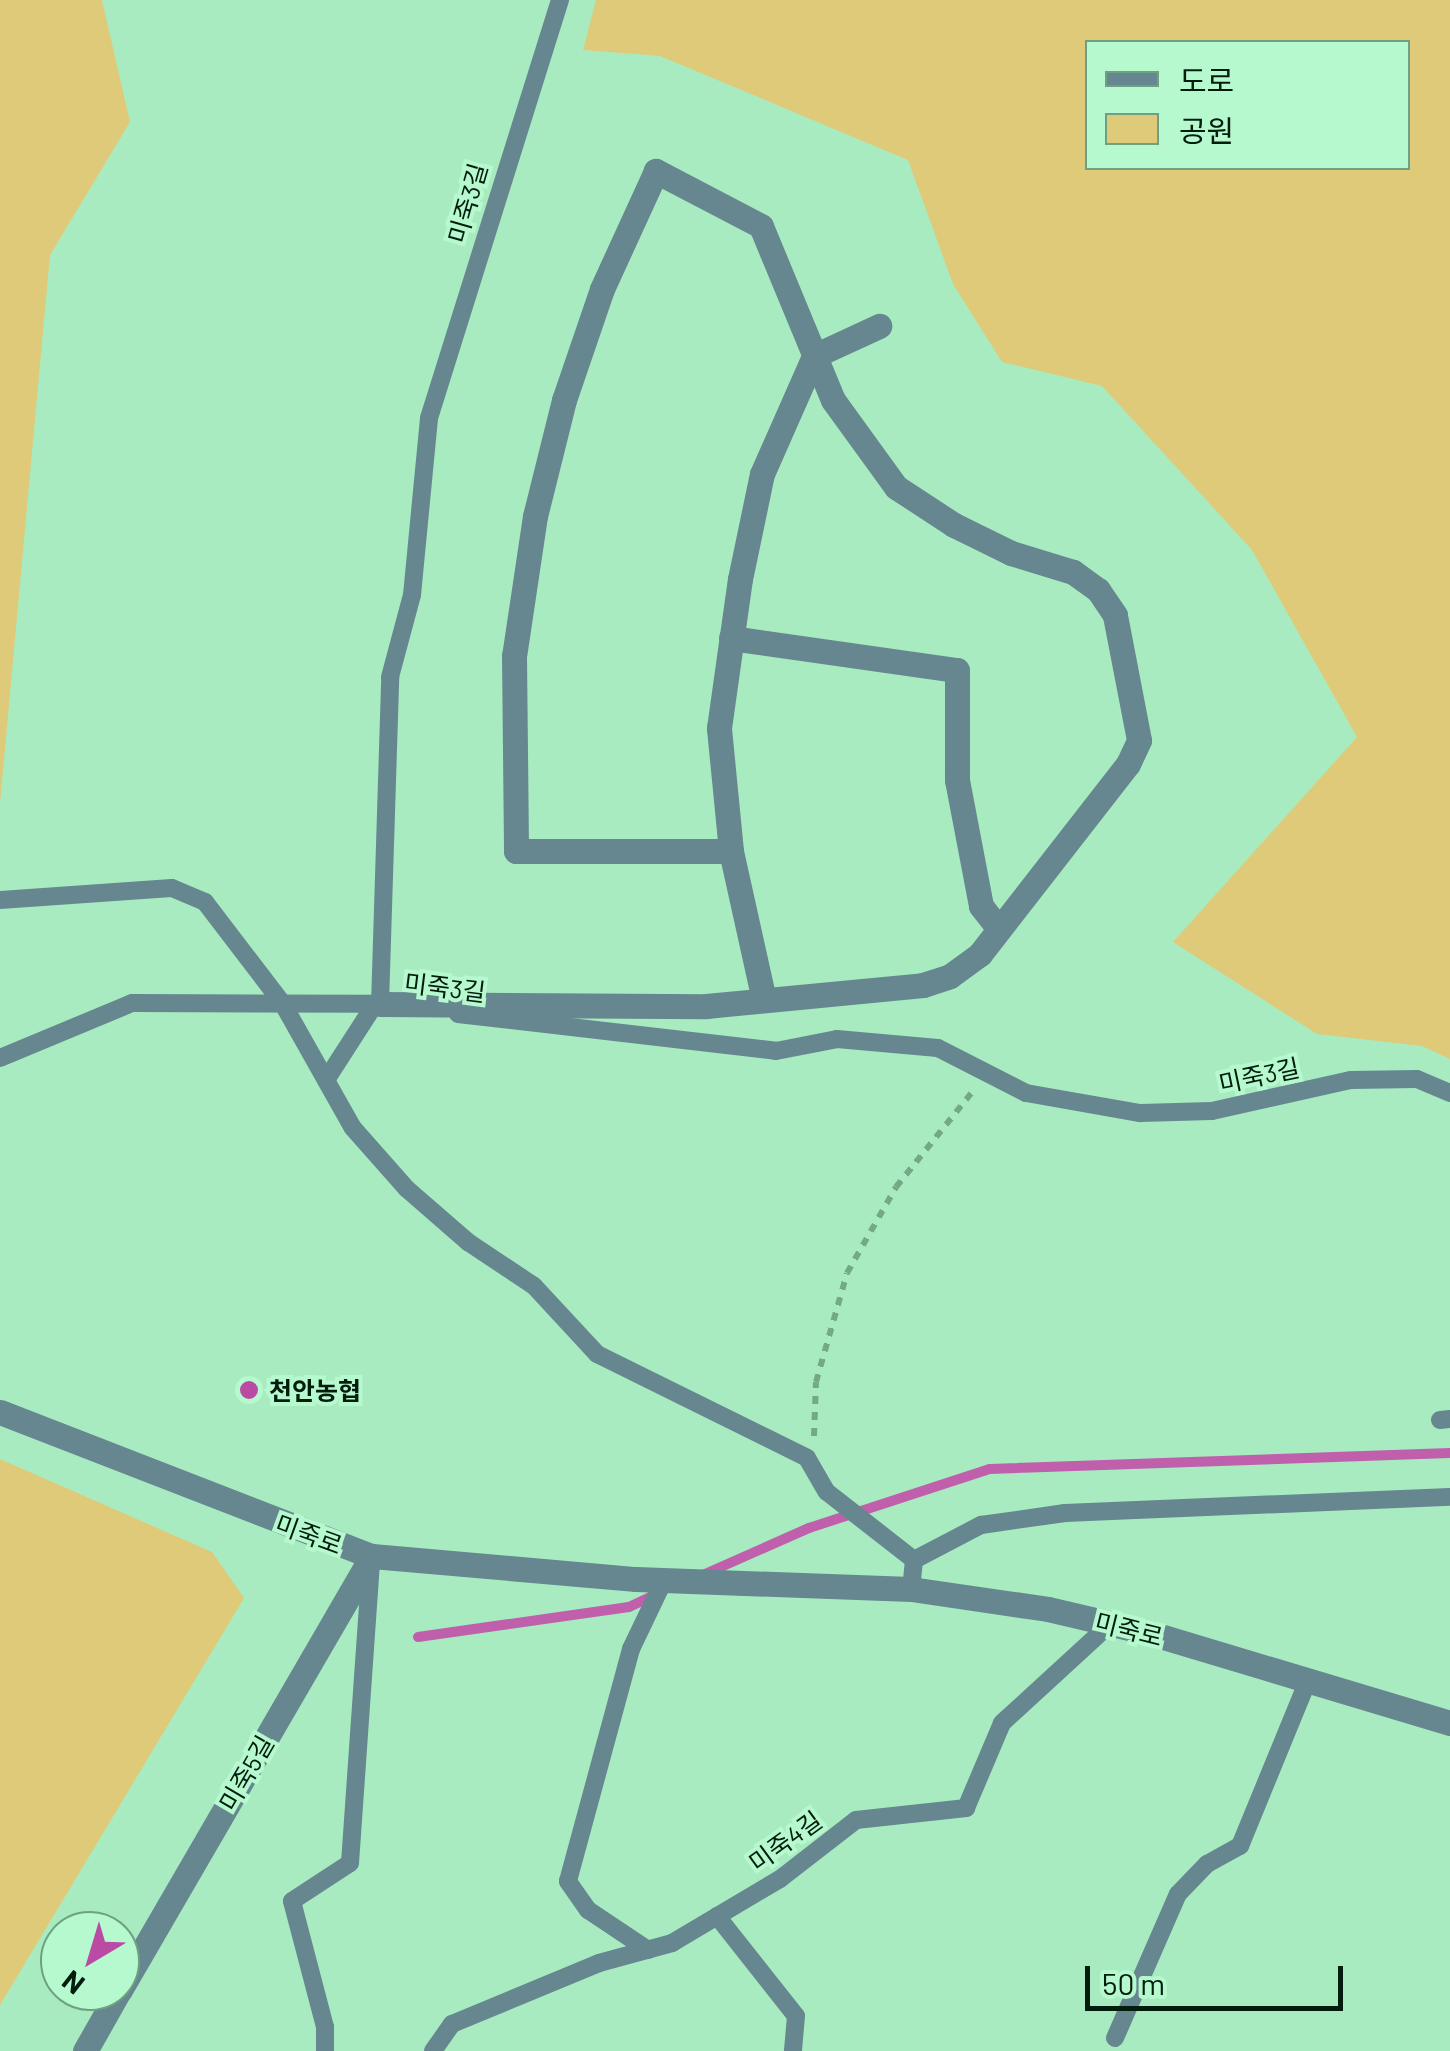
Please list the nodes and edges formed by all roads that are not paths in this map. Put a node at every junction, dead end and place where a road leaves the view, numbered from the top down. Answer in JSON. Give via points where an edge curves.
{"nodes":[{"id":1,"x":560,"y":0,"type":"edge"},
{"id":2,"x":879,"y":326,"type":"dead end"},
{"id":3,"x":814,"y":356,"type":"junction"},
{"id":4,"x":731,"y":638,"type":"junction"},
{"id":5,"x":732,"y":850,"type":"junction"},
{"id":6,"x":0,"y":900,"type":"edge"},
{"id":7,"x":1000,"y":928,"type":"junction"},
{"id":8,"x":764,"y":1000,"type":"junction"},
{"id":9,"x":283,"y":1004,"type":"junction"},
{"id":10,"x":378,"y":1004,"type":"junction"},
{"id":11,"x":0,"y":1058,"type":"edge"},
{"id":12,"x":326,"y":1080,"type":"junction"},
{"id":13,"x":1450,"y":1094,"type":"edge"},
{"id":14,"x":0,"y":1412,"type":"edge"},
{"id":15,"x":1450,"y":1496,"type":"edge"},
{"id":16,"x":372,"y":1556,"type":"junction"},
{"id":17,"x":914,"y":1560,"type":"junction"},
{"id":18,"x":664,"y":1580,"type":"junction"},
{"id":19,"x":911,"y":1590,"type":"junction"},
{"id":20,"x":1110,"y":1624,"type":"junction"},
{"id":21,"x":1308,"y":1683,"type":"junction"},
{"id":22,"x":1450,"y":1724,"type":"edge"},
{"id":23,"x":717,"y":1916,"type":"junction"},
{"id":24,"x":648,"y":1950,"type":"junction"},
{"id":25,"x":140,"y":1956,"type":"edge"},
{"id":26,"x":108,"y":2011,"type":"edge"},
{"id":27,"x":1114,"y":2038,"type":"dead end"},
{"id":28,"x":84,"y":2051,"type":"edge"},
{"id":29,"x":325,"y":2051,"type":"edge"},
{"id":30,"x":433,"y":2051,"type":"edge"},
{"id":31,"x":793,"y":2051,"type":"edge"}],
"edges":[{"from":1,"to":10,"type":"lane","name":"미죽3길","via":[[429,418],[412,595],[390,677]]},
{"from":2,"to":3,"type":"street"},
{"from":3,"to":4,"type":"street","via":[[762,474]]},
{"from":3,"to":5,"type":"street","via":[[760,226],[656,171],[590,326],[536,516],[514,656],[516,851]]},
{"from":3,"to":7,"type":"street","via":[[833,400],[896,487],[1011,553],[1074,572],[1116,615],[1138,740],[1128,764]]},
{"from":4,"to":5,"type":"street","via":[[719,728]]},
{"from":4,"to":7,"type":"street","via":[[957,670],[957,780],[981,906]]},
{"from":5,"to":8,"type":"street"},
{"from":6,"to":9,"type":"lane","via":[[172,888],[204,902]]},
{"from":7,"to":8,"type":"street","via":[[950,976],[923,985]]},
{"from":8,"to":10,"type":"street","via":[[706,1006]]},
{"from":9,"to":10,"type":"lane"},
{"from":9,"to":11,"type":"lane","via":[[132,1004]]},
{"from":9,"to":12,"type":"lane"},
{"from":10,"to":12,"type":"lane"},
{"from":10,"to":13,"type":"lane","name":"미죽3길","via":[[776,1052],[837,1039],[938,1048],[1026,1092],[1140,1113],[1212,1111],[1351,1080],[1418,1079]]},
{"from":12,"to":17,"type":"lane","via":[[353,1128],[408,1189],[534,1286],[597,1354],[807,1458],[827,1492]]},
{"from":14,"to":16,"type":"street","name":"미죽로"},
{"from":15,"to":17,"type":"lane","via":[[1064,1513],[981,1525]]},
{"from":16,"to":18,"type":"street","name":"미죽로"},
{"from":16,"to":25,"type":"street","name":"미죽5길"},
{"from":16,"to":29,"type":"lane","via":[[350,1863],[292,1901],[325,2027]]},
{"from":17,"to":19,"type":"lane"},
{"from":18,"to":19,"type":"street","name":"미죽로"},
{"from":18,"to":24,"type":"lane","via":[[630,1649],[568,1881],[588,1910]]},
{"from":19,"to":20,"type":"street","name":"미죽로"},
{"from":20,"to":21,"type":"street","name":"미죽로"},
{"from":20,"to":23,"type":"lane","name":"미죽4길","via":[[1002,1723],[966,1808],[856,1820]]},
{"from":21,"to":22,"type":"street","name":"미죽로"},
{"from":21,"to":27,"type":"lane","via":[[1240,1846],[1207,1864],[1178,1894]]},
{"from":23,"to":24,"type":"lane","name":"미죽4길"},
{"from":23,"to":31,"type":"lane","via":[[796,2016]]},
{"from":24,"to":30,"type":"lane","name":"미죽4길","via":[[452,2024]]},
{"from":26,"to":28,"type":"street","name":"미죽5길"}]}
